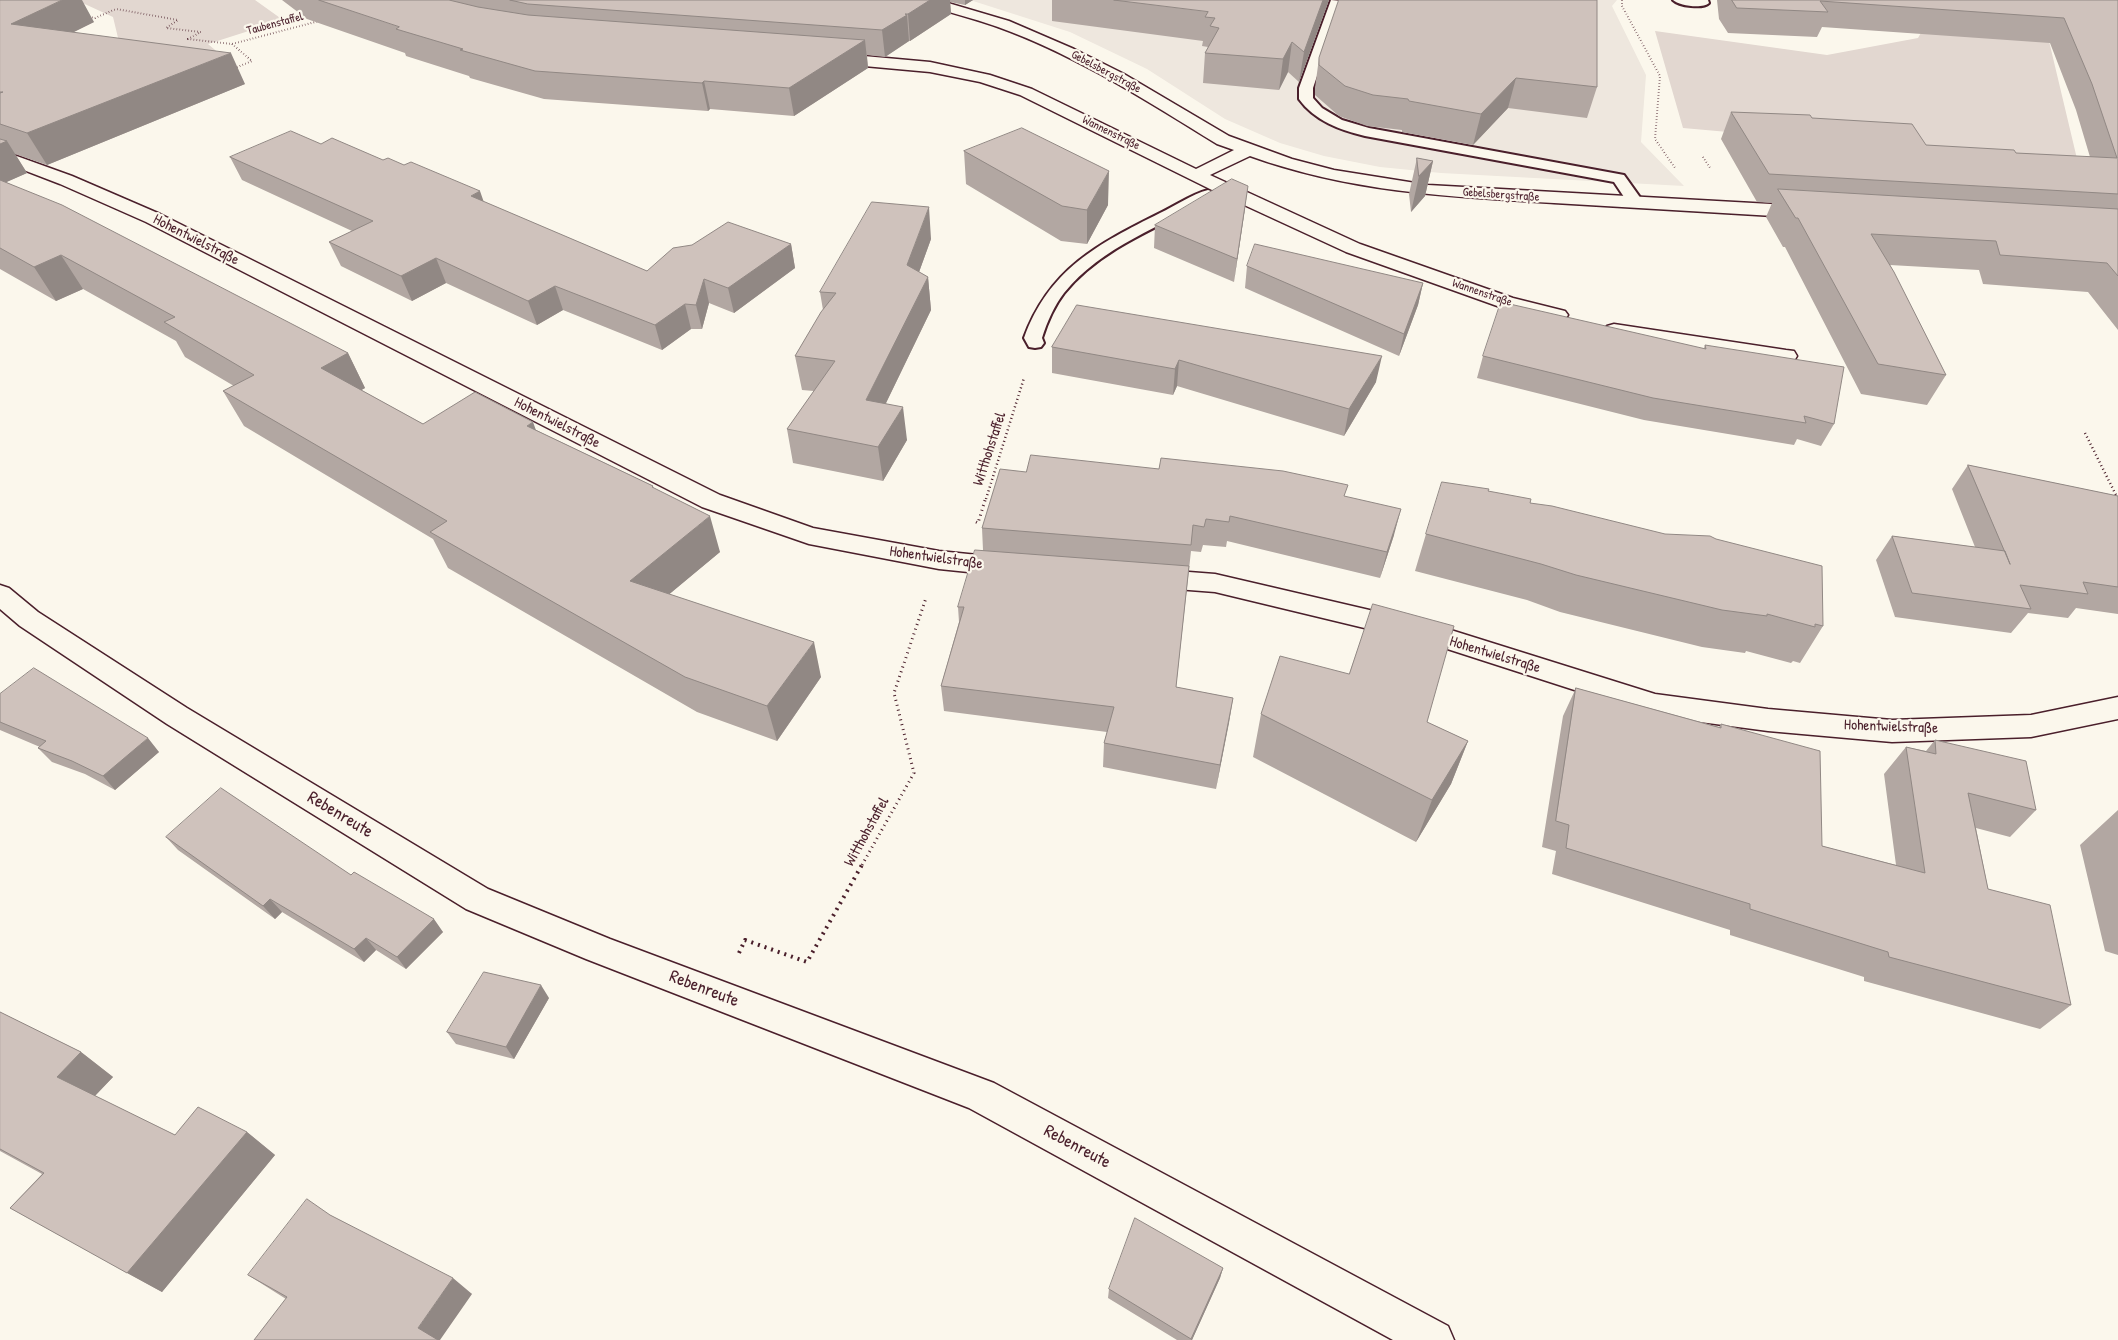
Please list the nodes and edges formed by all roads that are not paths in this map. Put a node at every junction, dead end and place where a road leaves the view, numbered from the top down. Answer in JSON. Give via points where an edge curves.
{"nodes":[{"id":1,"x":923,"y":0,"type":"edge"},
{"id":2,"x":1679,"y":0,"type":"edge"},
{"id":3,"x":1702,"y":0,"type":"edge"},
{"id":4,"x":1336,"y":1,"type":"dead end"},
{"id":5,"x":811,"y":56,"type":"edge"},
{"id":6,"x":1248,"y":150,"type":"junction"},
{"id":7,"x":0,"y":156,"type":"edge"},
{"id":8,"x":1197,"y":175,"type":"junction"},
{"id":9,"x":1222,"y":188,"type":"junction"},
{"id":10,"x":1636,"y":203,"type":"junction"},
{"id":11,"x":1820,"y":213,"type":"edge"},
{"id":12,"x":1571,"y":319,"type":"edge"},
{"id":13,"x":1599,"y":326,"type":"edge"},
{"id":14,"x":1035,"y":343,"type":"road end"},
{"id":15,"x":1786,"y":356,"type":"edge"},
{"id":16,"x":1034,"y":570,"type":"edge"},
{"id":17,"x":1129,"y":577,"type":"edge"},
{"id":18,"x":0,"y":594,"type":"edge"},
{"id":19,"x":2118,"y":708,"type":"edge"},
{"id":20,"x":1434,"y":1340,"type":"edge"}],
"edges":[{"from":1,"to":6,"type":"street","name":"Gebelsbergstraße","via":[[1004,24],[1075,54],[1223,140]]},
{"from":2,"to":3,"type":"lane","via":[[1703,3]]},
{"from":4,"to":10,"type":"lane","via":[[1306,88],[1306,99],[1317,111],[1337,123],[1401,140],[1619,178]]},
{"from":5,"to":8,"type":"street","name":"Wannenstraße","via":[[884,62],[984,78],[1026,92]]},
{"from":6,"to":8,"type":"street"},
{"from":6,"to":10,"type":"street","name":"Gebelsbergstraße","via":[[1334,175],[1428,190]]},
{"from":7,"to":16,"type":"street","name":"Hohentwielstraße","via":[[153,218],[711,501],[809,536],[939,560]]},
{"from":8,"to":9,"type":"street","name":"Wannenstraße"},
{"from":9,"to":12,"type":"street","name":"Wannenstraße","via":[[1353,248],[1507,303]]},
{"from":9,"to":14,"type":"lane","via":[[1101,252],[1082,267],[1060,287],[1041,315],[1033,338]]},
{"from":10,"to":11,"type":"street","name":"Gebelsbergstraße"},
{"from":13,"to":15,"type":"street"},
{"from":17,"to":19,"type":"street","name":"Hohentwielstraße","via":[[1215,583],[1438,636],[1656,705],[1768,720],[1892,731],[2031,726]]},
{"from":18,"to":20,"type":"street","name":"Rebenreute","via":[[29,619],[177,716],[478,899],[598,949],[981,1095]]}]}
